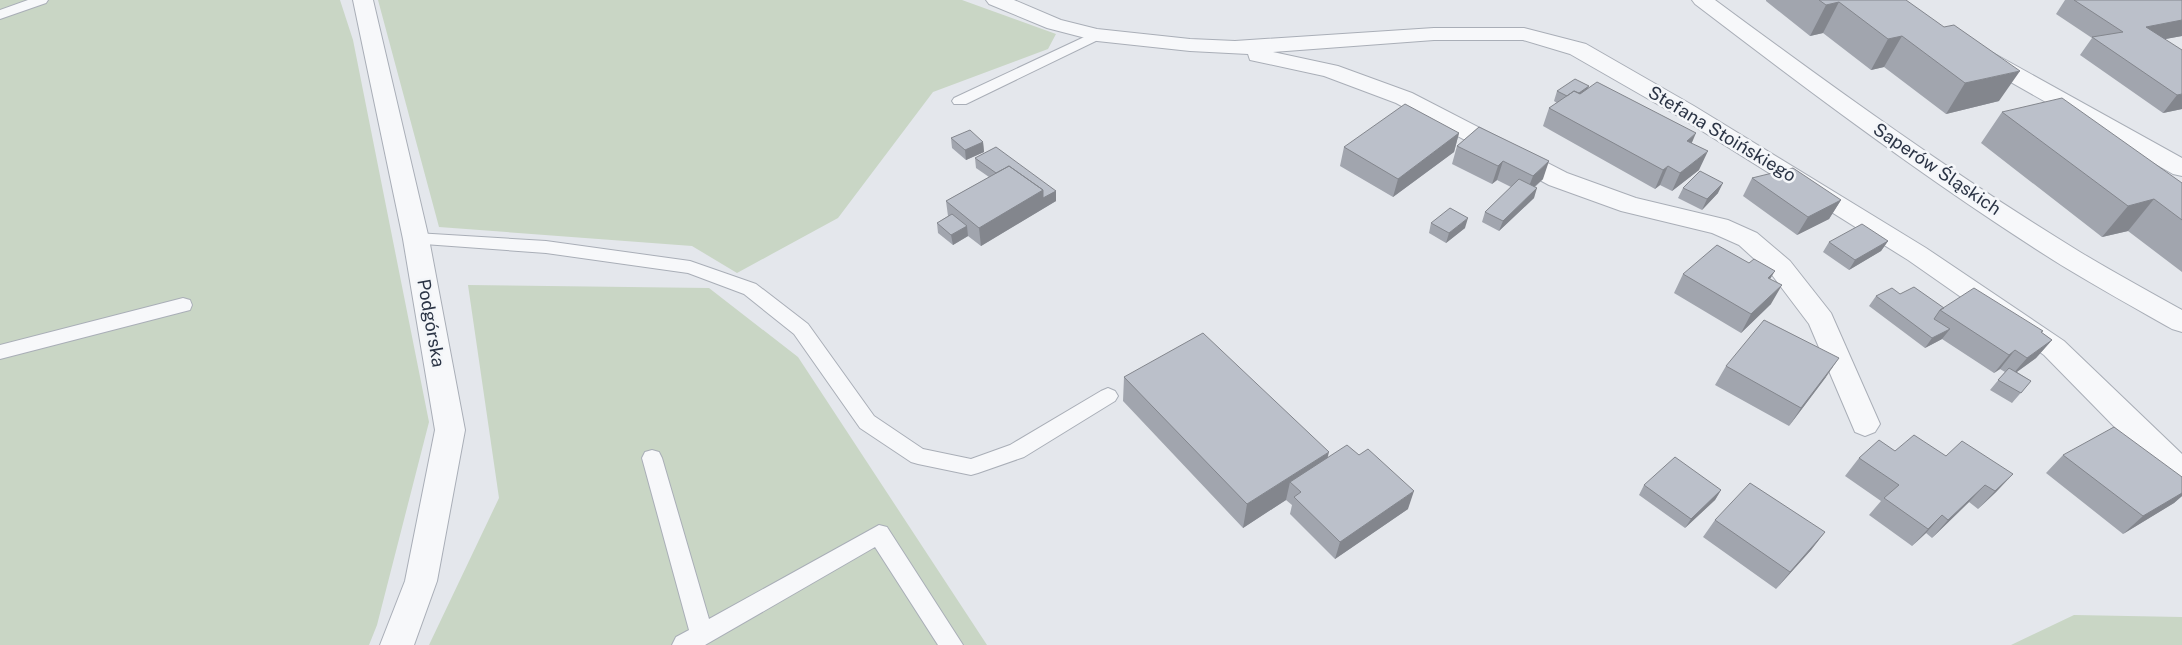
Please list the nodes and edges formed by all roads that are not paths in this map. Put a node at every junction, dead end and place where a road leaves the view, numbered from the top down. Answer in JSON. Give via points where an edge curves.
{"nodes":[{"id":1,"x":40,"y":0,"type":"edge"},
{"id":2,"x":363,"y":0,"type":"edge"},
{"id":3,"x":996,"y":0,"type":"edge"},
{"id":4,"x":1702,"y":0,"type":"edge"},
{"id":5,"x":0,"y":14,"type":"edge"},
{"id":6,"x":1097,"y":35,"type":"junction"},
{"id":7,"x":1236,"y":48,"type":"junction"},
{"id":8,"x":1968,"y":48,"type":"edge"},
{"id":9,"x":960,"y":102,"type":"dead end"},
{"id":10,"x":2182,"y":168,"type":"edge"},
{"id":11,"x":416,"y":239,"type":"junction"},
{"id":12,"x":183,"y":305,"type":"dead end"},
{"id":13,"x":2182,"y":322,"type":"edge"},
{"id":14,"x":0,"y":352,"type":"edge"},
{"id":15,"x":1108,"y":396,"type":"dead end"},
{"id":16,"x":1864,"y":424,"type":"dead end"},
{"id":17,"x":652,"y":458,"type":"dead end"},
{"id":18,"x":2182,"y":472,"type":"edge"},
{"id":19,"x":693,"y":640,"type":"edge"},
{"id":20,"x":397,"y":645,"type":"edge"},
{"id":21,"x":951,"y":645,"type":"edge"}],
"edges":[{"from":1,"to":5,"type":"lane"},
{"from":2,"to":11,"type":"street","name":"Podgórska"},
{"from":3,"to":6,"type":"street","name":"Stefana Stoińskiego","via":[[1054,24]]},
{"from":4,"to":13,"type":"street","name":"Saperów Śląskich","via":[[1821,90],[1946,177],[2072,259]]},
{"from":6,"to":7,"type":"street","name":"Stefana Stoińskiego"},
{"from":6,"to":9,"type":"lane"},
{"from":7,"to":16,"type":"street","name":"Stefana Stoińskiego","via":[[1330,71],[1394,95],[1558,179],[1630,205],[1719,226],[1748,239],[1781,268],[1821,320]]},
{"from":7,"to":18,"type":"street","name":"Stefana Stoińskiego","via":[[1434,34],[1524,34],[1578,50],[1686,111],[1909,249],[2046,343]]},
{"from":8,"to":10,"type":"street"},
{"from":11,"to":15,"type":"lane","via":[[546,247],[690,267],[750,289],[801,329],[867,422],[918,456],[972,467],[1017,450]]},
{"from":11,"to":20,"type":"street","name":"Podgórska","via":[[450,430],[421,581]]},
{"from":12,"to":14,"type":"lane"},
{"from":17,"to":19,"type":"lane"},
{"from":19,"to":21,"type":"lane","via":[[879,534]]}]}
